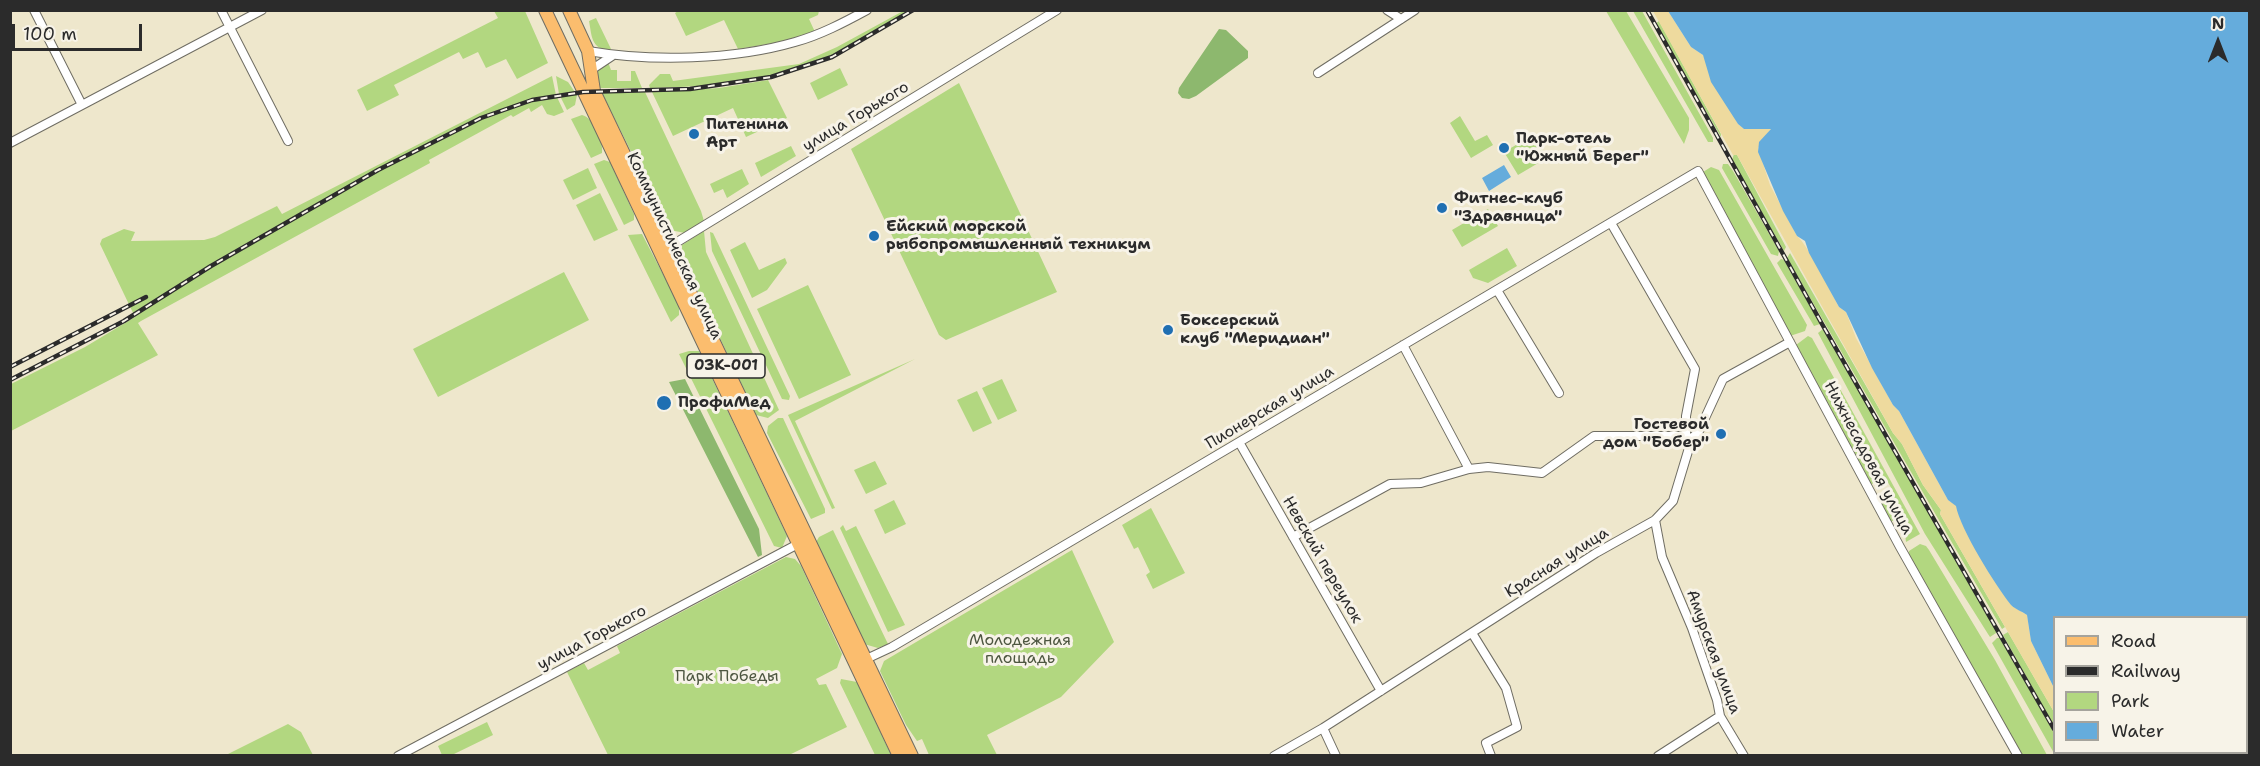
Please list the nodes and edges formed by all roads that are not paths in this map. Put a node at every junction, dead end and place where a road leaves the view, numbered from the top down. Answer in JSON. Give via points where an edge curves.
{"nodes":[{"id":1,"x":34,"y":10,"type":"edge"},
{"id":2,"x":220,"y":10,"type":"edge"},
{"id":3,"x":262,"y":10,"type":"edge"},
{"id":4,"x":545,"y":10,"type":"edge"},
{"id":5,"x":569,"y":10,"type":"edge"},
{"id":6,"x":867,"y":10,"type":"edge"},
{"id":7,"x":1057,"y":10,"type":"edge"},
{"id":8,"x":1387,"y":10,"type":"edge"},
{"id":9,"x":1415,"y":10,"type":"edge"},
{"id":10,"x":1401,"y":19,"type":"junction"},
{"id":11,"x":230,"y":28,"type":"junction"},
{"id":12,"x":562,"y":48,"type":"junction"},
{"id":13,"x":588,"y":51,"type":"junction"},
{"id":14,"x":614,"y":56,"type":"junction"},
{"id":15,"x":591,"y":70,"type":"junction"},
{"id":16,"x":1318,"y":73,"type":"dead end"},
{"id":17,"x":82,"y":105,"type":"junction"},
{"id":18,"x":288,"y":141,"type":"dead end"},
{"id":19,"x":10,"y":142,"type":"edge"},
{"id":20,"x":1698,"y":171,"type":"joint"},
{"id":21,"x":1611,"y":223,"type":"junction"},
{"id":22,"x":669,"y":247,"type":"junction"},
{"id":23,"x":1497,"y":290,"type":"junction"},
{"id":24,"x":1790,"y":342,"type":"junction"},
{"id":25,"x":1403,"y":345,"type":"junction"},
{"id":26,"x":1559,"y":393,"type":"dead end"},
{"id":27,"x":1689,"y":437,"type":"junction"},
{"id":28,"x":1239,"y":442,"type":"junction"},
{"id":29,"x":1469,"y":469,"type":"junction"},
{"id":30,"x":1655,"y":520,"type":"junction"},
{"id":31,"x":1293,"y":537,"type":"junction"},
{"id":32,"x":798,"y":544,"type":"junction"},
{"id":33,"x":1472,"y":633,"type":"junction"},
{"id":34,"x":861,"y":662,"type":"junction"},
{"id":35,"x":1381,"y":691,"type":"junction"},
{"id":36,"x":1720,"y":716,"type":"junction"},
{"id":37,"x":1323,"y":728,"type":"junction"},
{"id":38,"x":398,"y":756,"type":"edge"},
{"id":39,"x":898,"y":756,"type":"edge"},
{"id":40,"x":912,"y":756,"type":"edge"},
{"id":41,"x":1274,"y":756,"type":"edge"},
{"id":42,"x":1336,"y":756,"type":"edge"},
{"id":43,"x":1491,"y":756,"type":"edge"},
{"id":44,"x":1658,"y":756,"type":"edge"},
{"id":45,"x":1744,"y":756,"type":"edge"},
{"id":46,"x":2018,"y":756,"type":"edge"}],
"edges":[{"from":1,"to":17,"type":"street"},
{"from":2,"to":11,"type":"street"},
{"from":3,"to":11,"type":"street"},
{"from":4,"to":12,"type":"main road","name":"Коммунистическая улица","number":"03К-001"},
{"from":5,"to":13,"type":"main road","name":"Коммунистическая улица","number":"03К-001"},
{"from":6,"to":14,"type":"street","via":[[819,34],[765,49],[703,56]]},
{"from":7,"to":22,"type":"street","name":"улица Горького"},
{"from":8,"to":10,"type":"street"},
{"from":9,"to":10,"type":"street"},
{"from":10,"to":16,"type":"street"},
{"from":11,"to":17,"type":"street"},
{"from":11,"to":18,"type":"street"},
{"from":12,"to":13,"type":"main road"},
{"from":12,"to":32,"type":"main road","name":"Коммунистическая улица","number":"03К-001"},
{"from":13,"to":14,"type":"street"},
{"from":13,"to":15,"type":"main road","name":"Коммунистическая улица","number":"03К-001"},
{"from":14,"to":15,"type":"street"},
{"from":15,"to":22,"type":"main road","name":"Коммунистическая улица","number":"03К-001","via":[[594,91]]},
{"from":17,"to":19,"type":"street"},
{"from":20,"to":21,"type":"street","name":"Пионерская улица"},
{"from":20,"to":24,"type":"street","name":"Нижнесадовая улица"},
{"from":21,"to":23,"type":"street","name":"Пионерская улица"},
{"from":21,"to":27,"type":"street","via":[[1695,369],[1686,416]]},
{"from":22,"to":34,"type":"main road","name":"Коммунистическая улица","number":"03К-001"},
{"from":23,"to":25,"type":"street","name":"Пионерская улица"},
{"from":23,"to":26,"type":"street"},
{"from":24,"to":27,"type":"street","name":"Красная улица","via":[[1723,379],[1699,431]]},
{"from":24,"to":46,"type":"street","name":"Нижнесадовая улица"},
{"from":25,"to":28,"type":"street","name":"Пионерская улица"},
{"from":25,"to":29,"type":"street"},
{"from":27,"to":29,"type":"street","via":[[1594,436],[1542,473],[1488,467]]},
{"from":27,"to":30,"type":"street","name":"Красная улица","via":[[1673,501]]},
{"from":28,"to":31,"type":"street","name":"Невский переулок"},
{"from":28,"to":34,"type":"street","name":"Пионерская улица"},
{"from":29,"to":31,"type":"street","via":[[1421,483],[1390,484]]},
{"from":30,"to":33,"type":"street","name":"Красная улица"},
{"from":30,"to":36,"type":"street","name":"Амурская улица","via":[[1662,557],[1692,628]]},
{"from":31,"to":35,"type":"street","name":"Невский переулок"},
{"from":32,"to":34,"type":"main road","name":"Коммунистическая улица","number":"03К-001"},
{"from":32,"to":38,"type":"street","name":"улица Горького"},
{"from":33,"to":35,"type":"street","name":"Красная улица"},
{"from":33,"to":43,"type":"street","via":[[1506,688],[1517,727],[1486,743]]},
{"from":34,"to":39,"type":"main road","name":"Коммунистическая улица","number":"03К-001"},
{"from":34,"to":40,"type":"main road","name":"Коммунистическая улица","number":"03К-001"},
{"from":35,"to":37,"type":"street","name":"Красная улица"},
{"from":36,"to":44,"type":"street"},
{"from":36,"to":45,"type":"street","name":"Амурская улица"},
{"from":37,"to":41,"type":"street","name":"Красная улица"},
{"from":37,"to":42,"type":"street"}]}
